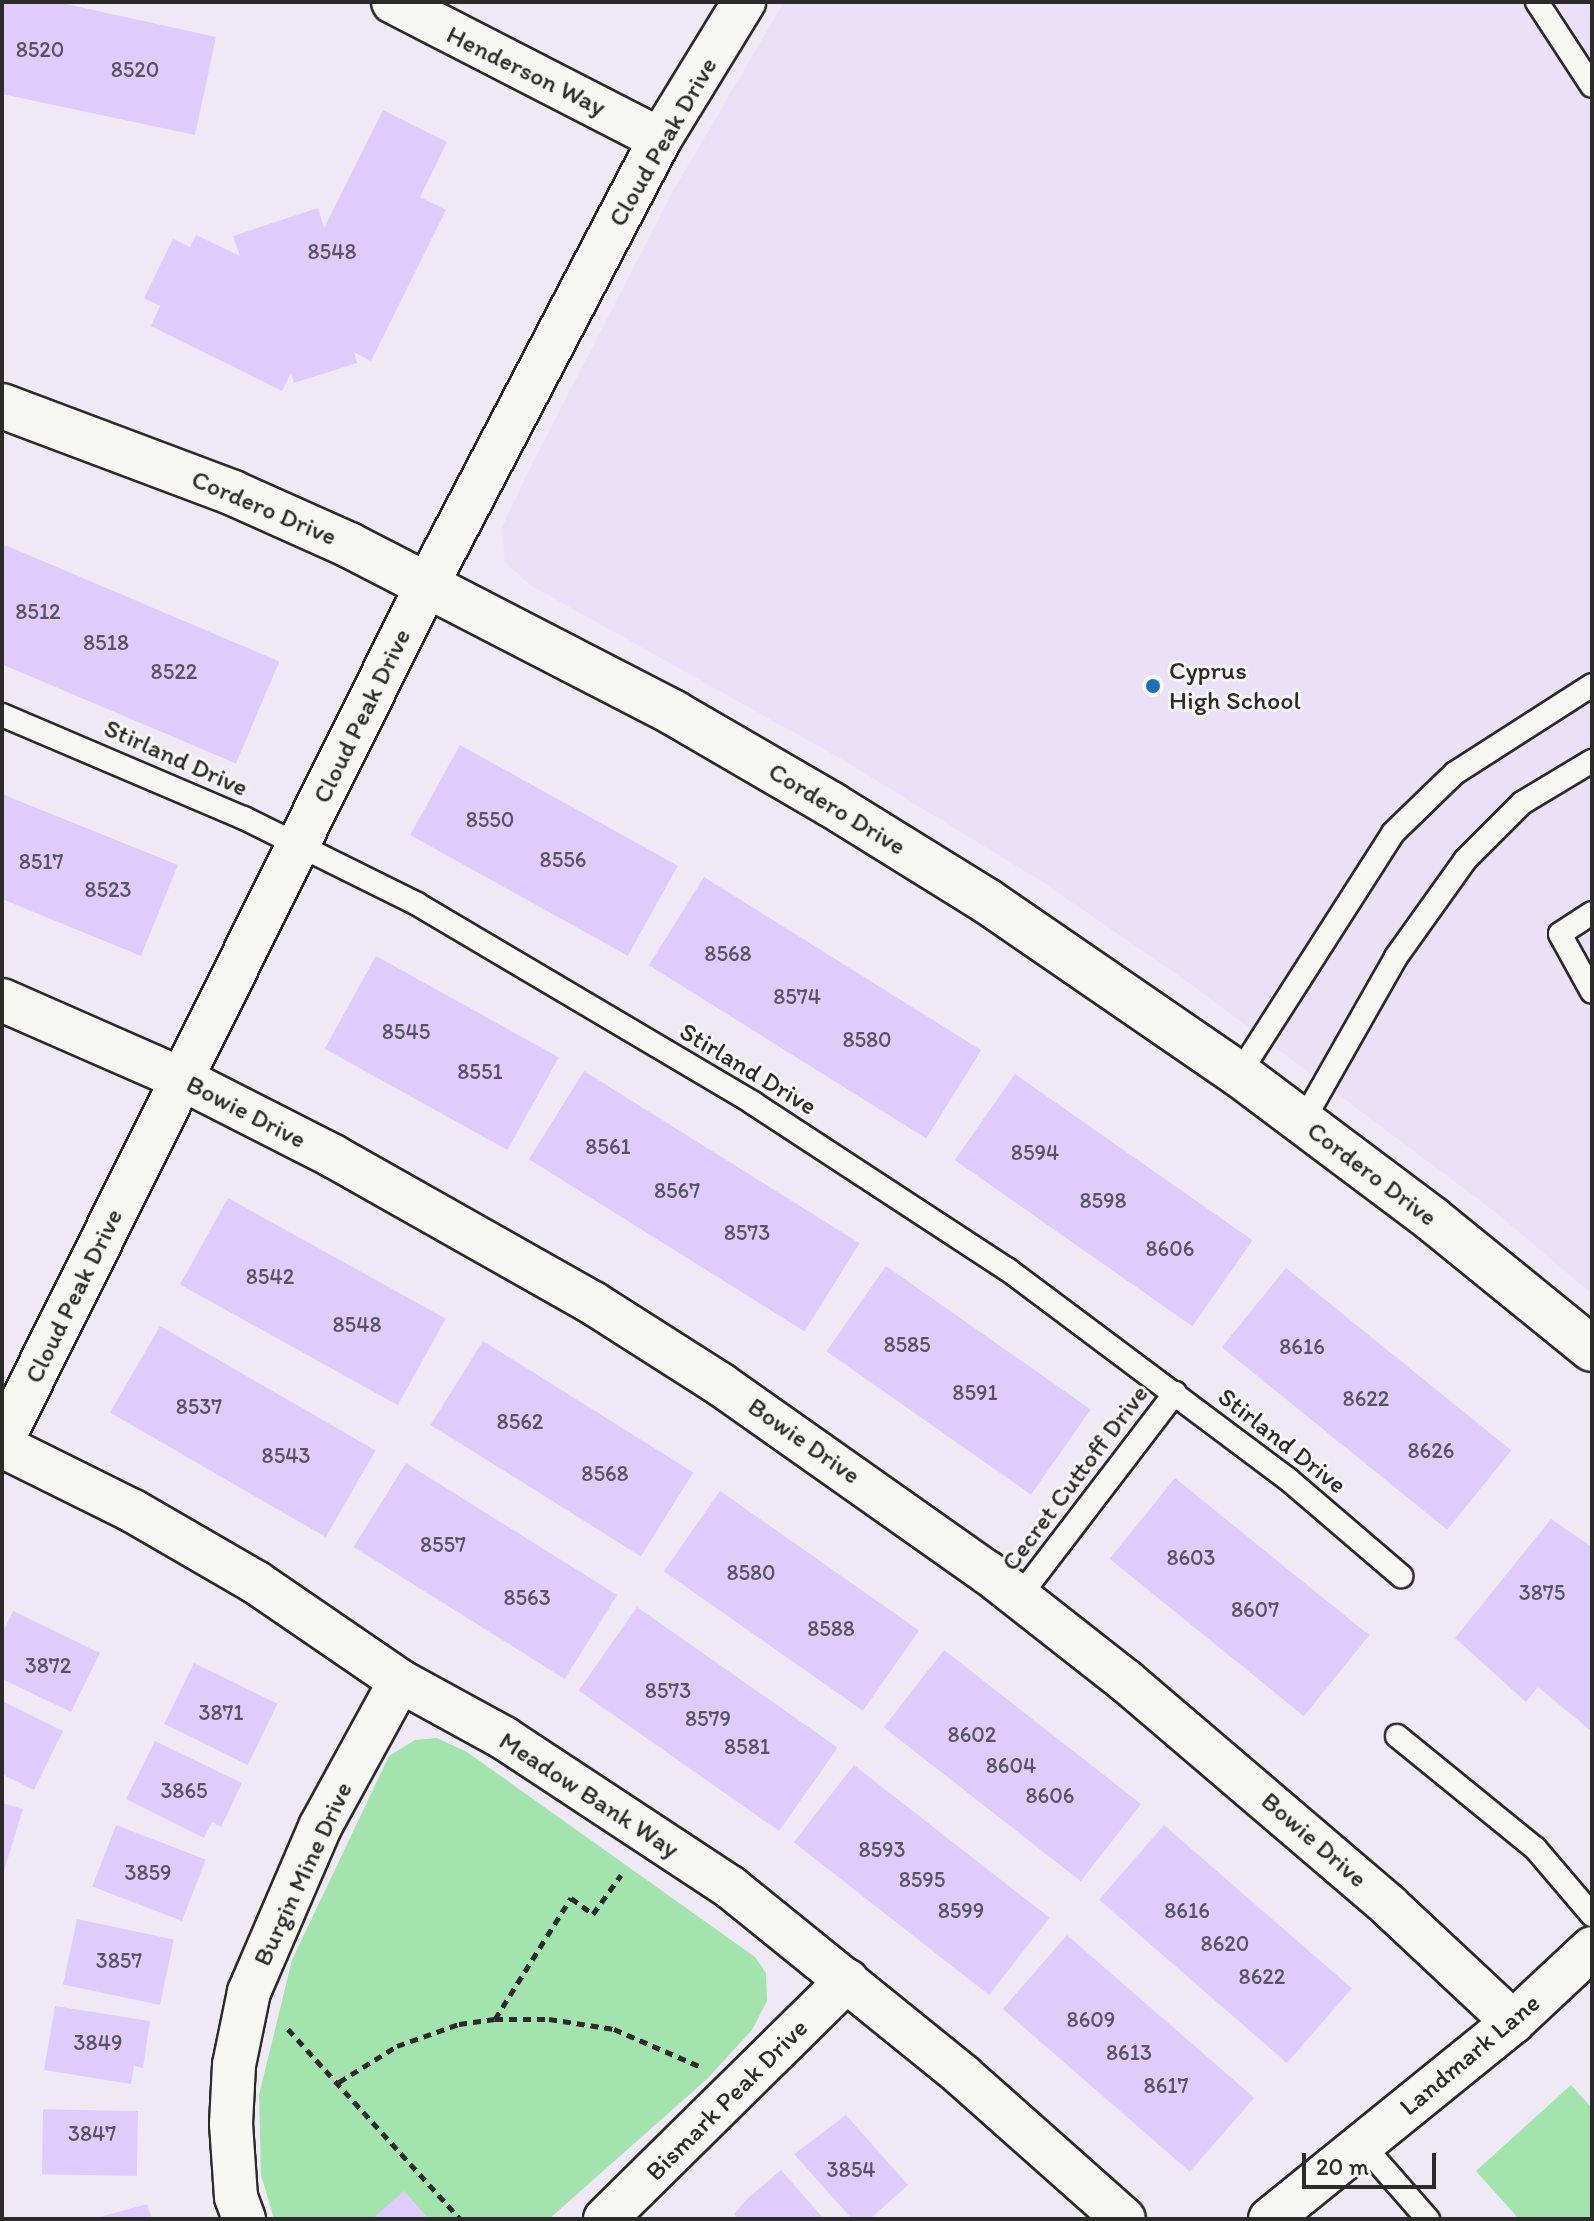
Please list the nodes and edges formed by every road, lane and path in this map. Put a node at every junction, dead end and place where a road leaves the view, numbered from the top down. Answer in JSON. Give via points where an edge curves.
{"nodes":[{"id":1,"x":393,"y":2,"type":"edge"},
{"id":2,"x":744,"y":2,"type":"edge"},
{"id":3,"x":1537,"y":2,"type":"edge"},
{"id":4,"x":1592,"y":86,"type":"edge"},
{"id":5,"x":660,"y":139,"type":"junction"},
{"id":6,"x":2,"y":406,"type":"edge"},
{"id":7,"x":428,"y":583,"type":"junction"},
{"id":8,"x":1592,"y":685,"type":"edge"},
{"id":9,"x":2,"y":715,"type":"edge"},
{"id":10,"x":1592,"y":761,"type":"edge"},
{"id":11,"x":298,"y":845,"type":"junction"},
{"id":12,"x":1592,"y":913,"type":"edge"},
{"id":13,"x":1592,"y":992,"type":"edge"},
{"id":14,"x":2,"y":1000,"type":"edge"},
{"id":15,"x":1239,"y":1074,"type":"junction"},
{"id":16,"x":182,"y":1079,"type":"junction"},
{"id":17,"x":1303,"y":1121,"type":"junction"},
{"id":18,"x":1592,"y":1349,"type":"edge"},
{"id":19,"x":1175,"y":1393,"type":"junction"},
{"id":20,"x":2,"y":1444,"type":"edge"},
{"id":21,"x":1401,"y":1576,"type":"dead end"},
{"id":22,"x":1019,"y":1597,"type":"junction"},
{"id":23,"x":400,"y":1681,"type":"junction"},
{"id":24,"x":1397,"y":1736,"type":"dead end"},
{"id":25,"x":621,"y":1875,"type":"dead end"},
{"id":26,"x":1592,"y":1915,"type":"edge"},
{"id":27,"x":1592,"y":1948,"type":"edge"},
{"id":28,"x":847,"y":1980,"type":"junction"},
{"id":29,"x":495,"y":2019,"type":"junction"},
{"id":30,"x":1513,"y":2022,"type":"junction"},
{"id":31,"x":288,"y":2029,"type":"dead end"},
{"id":32,"x":700,"y":2066,"type":"dead end"},
{"id":33,"x":339,"y":2082,"type":"junction"},
{"id":34,"x":1362,"y":2144,"type":"junction"},
{"id":35,"x":244,"y":2219,"type":"edge"},
{"id":36,"x":460,"y":2219,"type":"edge"},
{"id":37,"x":605,"y":2219,"type":"edge"},
{"id":38,"x":1124,"y":2219,"type":"edge"},
{"id":39,"x":1270,"y":2219,"type":"edge"},
{"id":40,"x":1428,"y":2219,"type":"edge"}],
"edges":[{"from":1,"to":5,"type":"street","name":"Henderson Way"},
{"from":2,"to":5,"type":"street","name":"Cloud Peak Drive"},
{"from":3,"to":4,"type":"lane"},
{"from":5,"to":7,"type":"street","name":"Cloud Peak Drive"},
{"from":6,"to":7,"type":"street","name":"Cordero Drive","via":[[233,493]]},
{"from":7,"to":11,"type":"street","name":"Cloud Peak Drive"},
{"from":7,"to":15,"type":"street","name":"Cordero Drive","via":[[674,713],[832,805],[987,901]]},
{"from":8,"to":15,"type":"lane","via":[[1455,773],[1393,833]]},
{"from":9,"to":11,"type":"lane","name":"Stirland Drive"},
{"from":10,"to":17,"type":"lane","via":[[1522,803],[1466,859],[1396,957]]},
{"from":11,"to":16,"type":"street","name":"Cloud Peak Drive"},
{"from":11,"to":19,"type":"lane","name":"Stirland Drive","via":[[417,904],[765,1111],[1007,1269]]},
{"from":12,"to":13,"type":"lane","via":[[1560,934]]},
{"from":14,"to":16,"type":"street","name":"Bowie Drive"},
{"from":15,"to":17,"type":"street","name":"Cordero Drive"},
{"from":16,"to":20,"type":"street","name":"Cloud Peak Drive"},
{"from":16,"to":22,"type":"street","name":"Bowie Drive","via":[[333,1156],[593,1303],[845,1469]]},
{"from":17,"to":18,"type":"street","name":"Cordero Drive"},
{"from":19,"to":21,"type":"lane","name":"Stirland Drive","via":[[1289,1480]]},
{"from":19,"to":22,"type":"lane","name":"Cecret Cuttoff Drive"},
{"from":20,"to":23,"type":"street","name":"Meadow Bank Way","via":[[257,1583]]},
{"from":22,"to":30,"type":"street","name":"Bowie Drive","via":[[1261,1794]]},
{"from":23,"to":28,"type":"street","name":"Meadow Bank Way","via":[[504,1738],[730,1887]]},
{"from":23,"to":35,"type":"street","name":"Burgin Mine Drive","via":[[320,1827],[249,1992],[234,2065],[231,2124],[236,2197]]},
{"from":24,"to":26,"type":"lane","via":[[1535,1848]]},
{"from":25,"to":29,"type":"path","via":[[593,1914],[571,1898]]},
{"from":27,"to":30,"type":"street","name":"Landmark Lane"},
{"from":28,"to":37,"type":"street","name":"Bismark Peak Drive"},
{"from":28,"to":38,"type":"street","name":"Meadow Bank Way"},
{"from":29,"to":32,"type":"path","via":[[549,2019],[614,2029]]},
{"from":29,"to":33,"type":"path","via":[[459,2024],[397,2046]]},
{"from":30,"to":34,"type":"street","name":"Landmark Lane"},
{"from":31,"to":33,"type":"path"},
{"from":33,"to":36,"type":"path"},
{"from":34,"to":39,"type":"street","name":"Landmark Lane"},
{"from":34,"to":40,"type":"lane"}]}
